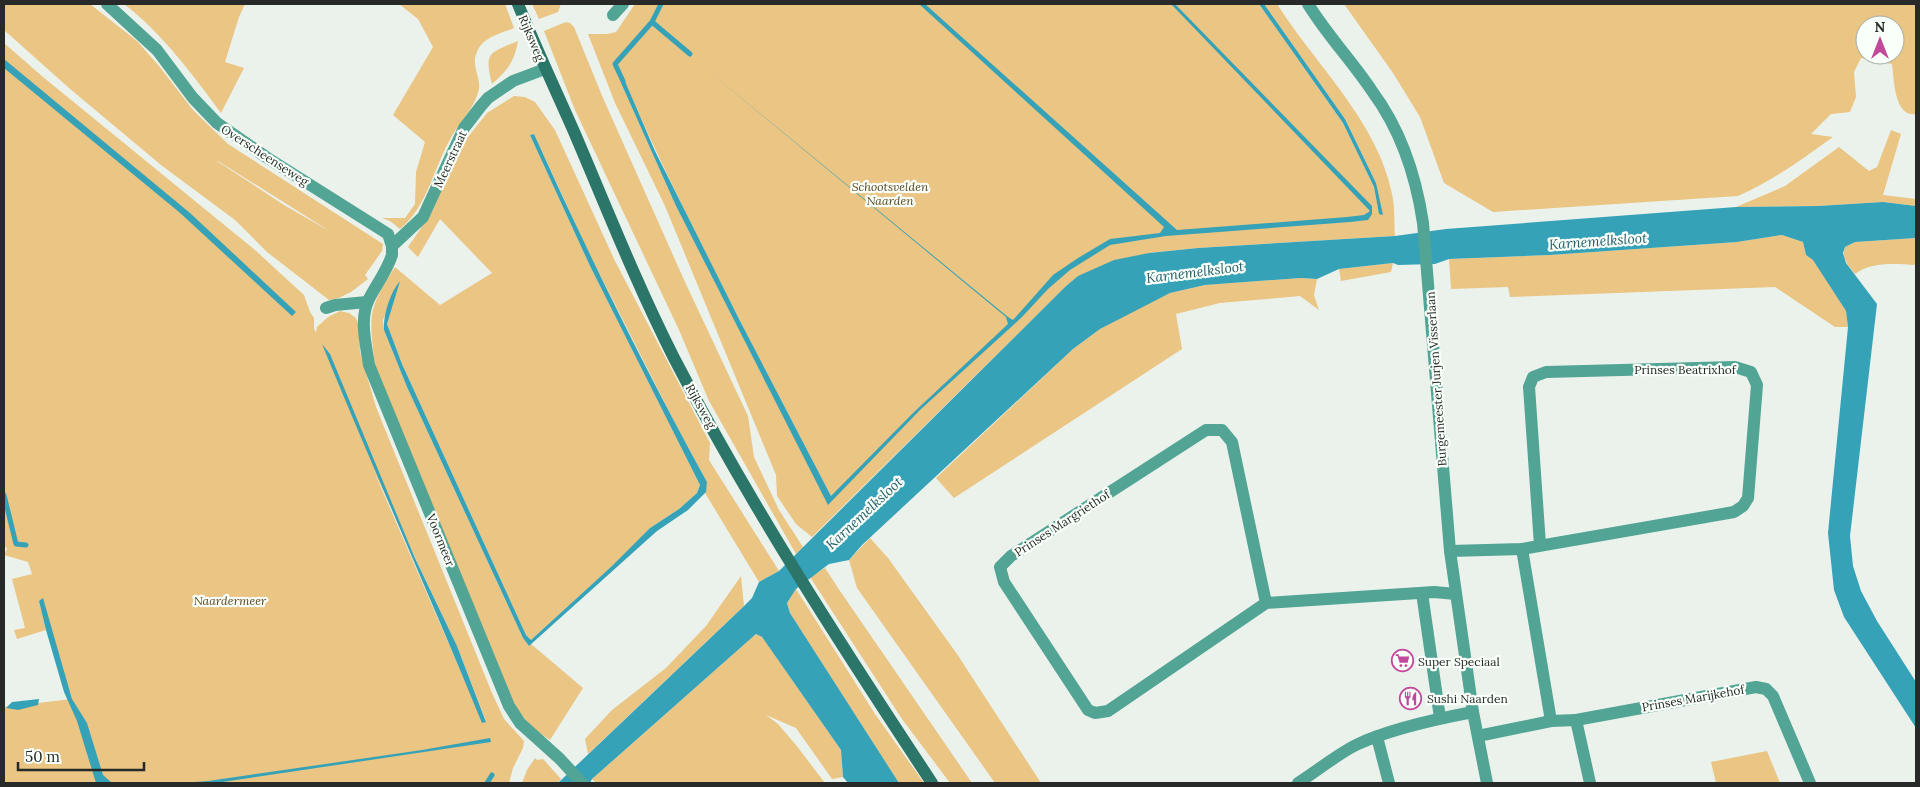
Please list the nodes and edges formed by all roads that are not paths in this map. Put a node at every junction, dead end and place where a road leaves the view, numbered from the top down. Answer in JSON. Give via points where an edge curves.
{"nodes":[{"id":1,"x":107,"y":4,"type":"edge"},
{"id":2,"x":518,"y":4,"type":"edge"},
{"id":3,"x":623,"y":4,"type":"edge"},
{"id":4,"x":1308,"y":4,"type":"edge"},
{"id":5,"x":613,"y":15,"type":"dead end"},
{"id":6,"x":545,"y":69,"type":"junction"},
{"id":7,"x":392,"y":246,"type":"junction"},
{"id":8,"x":367,"y":302,"type":"junction"},
{"id":9,"x":326,"y":308,"type":"dead end"},
{"id":10,"x":1540,"y":545,"type":"junction"},
{"id":11,"x":1522,"y":548,"type":"junction"},
{"id":12,"x":1450,"y":551,"type":"junction"},
{"id":13,"x":1422,"y":593,"type":"junction"},
{"id":14,"x":1456,"y":594,"type":"junction"},
{"id":15,"x":1266,"y":603,"type":"junction"},
{"id":16,"x":1473,"y":712,"type":"junction"},
{"id":17,"x":1440,"y":718,"type":"junction"},
{"id":18,"x":1576,"y":720,"type":"junction"},
{"id":19,"x":1551,"y":721,"type":"junction"},
{"id":20,"x":1478,"y":736,"type":"junction"},
{"id":21,"x":1377,"y":737,"type":"junction"},
{"id":22,"x":582,"y":783,"type":"edge"},
{"id":23,"x":932,"y":783,"type":"edge"},
{"id":24,"x":1298,"y":783,"type":"edge"},
{"id":25,"x":1389,"y":783,"type":"edge"},
{"id":26,"x":1487,"y":783,"type":"edge"},
{"id":27,"x":1590,"y":783,"type":"edge"},
{"id":28,"x":1810,"y":783,"type":"edge"}],
"edges":[{"from":1,"to":7,"type":"street","name":"Overscheenseweg","via":[[157,50],[193,98],[217,123],[385,231]]},
{"from":2,"to":6,"type":"main road","name":"Rijksweg"},
{"from":3,"to":5,"type":"street"},
{"from":4,"to":12,"type":"street","name":"Burgemeester Jurjen Visserlaan","via":[[1374,92],[1400,139],[1415,179],[1423,223]]},
{"from":6,"to":7,"type":"street","name":"Meerstraat","via":[[513,81],[481,106],[464,128],[423,217]]},
{"from":6,"to":23,"type":"main road","name":"Rijksweg","via":[[674,357],[788,558]]},
{"from":7,"to":8,"type":"street","via":[[390,260]]},
{"from":8,"to":9,"type":"street"},
{"from":8,"to":22,"type":"street","name":"Voormeer","via":[[364,328],[369,364],[509,706],[520,723]]},
{"from":10,"to":10,"type":"street","name":"Prinses Beatrixhof","via":[[1734,512],[1743,506],[1748,498],[1757,385],[1751,372],[1735,367],[1546,372],[1533,377],[1529,388]]},
{"from":10,"to":11,"type":"street","name":"Prinses Beatrixhof"},
{"from":11,"to":12,"type":"street","name":"Prinses Beatrixhof"},
{"from":11,"to":19,"type":"street"},
{"from":12,"to":14,"type":"street","name":"Burgemeester Jurjen Visserlaan"},
{"from":13,"to":14,"type":"street"},
{"from":13,"to":15,"type":"street"},
{"from":13,"to":17,"type":"street"},
{"from":14,"to":16,"type":"street","name":"Burgemeester Jurjen Visserlaan"},
{"from":15,"to":15,"type":"street","name":"Prinses Margriethof","via":[[1108,711],[1095,713],[1088,710],[1004,582],[1000,567],[1011,556],[1206,430],[1222,430],[1232,442]]},
{"from":16,"to":17,"type":"street"},
{"from":16,"to":20,"type":"street","name":"Burgemeester Jurjen Visserlaan"},
{"from":17,"to":21,"type":"street"},
{"from":18,"to":19,"type":"street","name":"Prinses Marijkehof"},
{"from":18,"to":27,"type":"street"},
{"from":18,"to":28,"type":"street","name":"Prinses Marijkehof","via":[[1756,687],[1766,689],[1774,696]]},
{"from":19,"to":20,"type":"street","name":"Prinses Marijkehof"},
{"from":20,"to":26,"type":"street","name":"Burgemeester Jurjen Visserlaan"},
{"from":21,"to":24,"type":"street","via":[[1355,745]]},
{"from":21,"to":25,"type":"street"}]}
